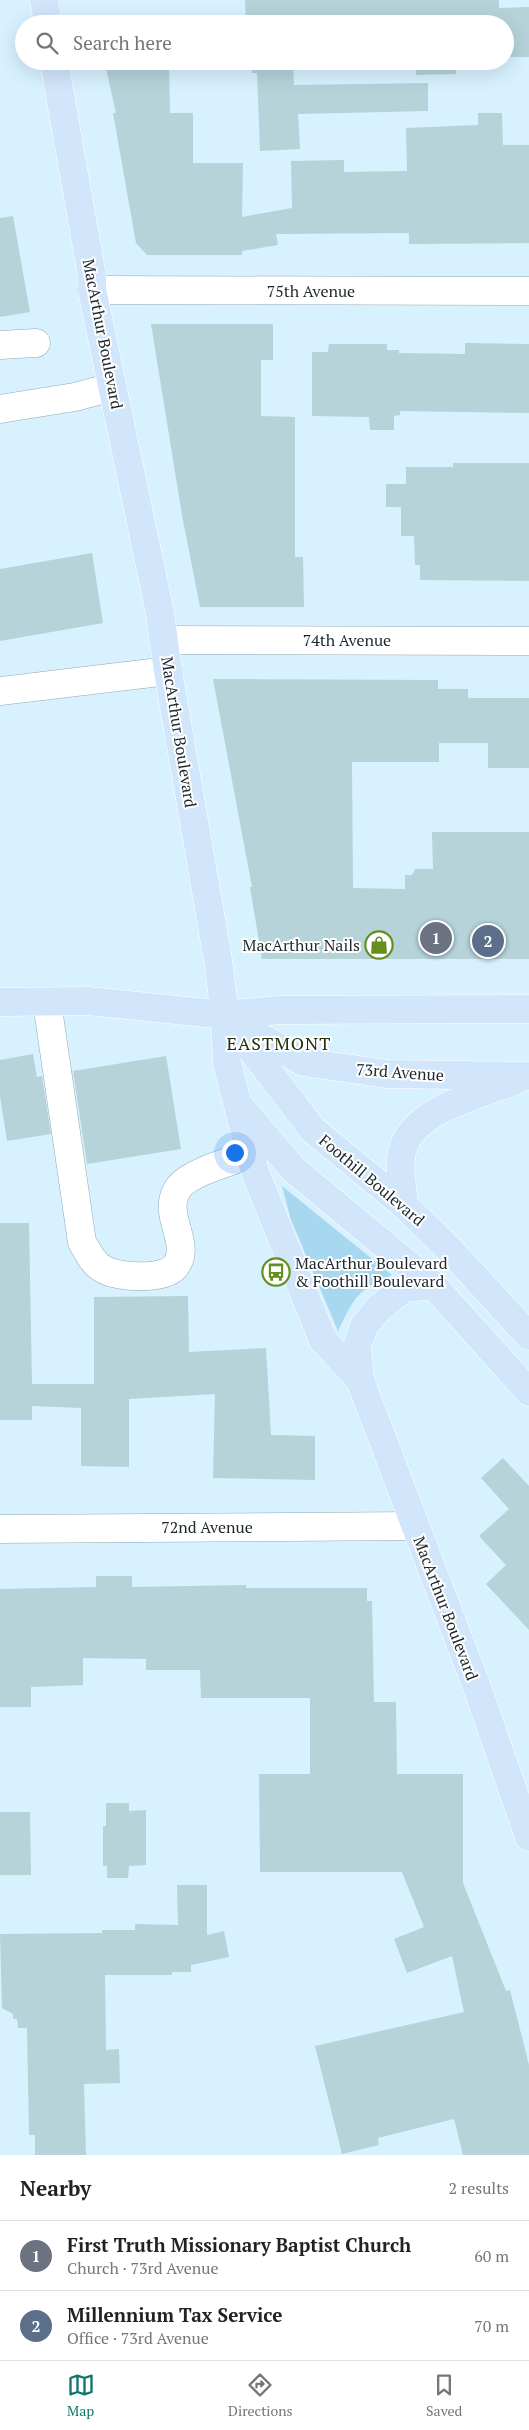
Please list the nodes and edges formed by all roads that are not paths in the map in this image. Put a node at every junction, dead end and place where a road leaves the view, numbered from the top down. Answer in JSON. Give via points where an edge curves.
{"nodes":[{"id":1,"x":44,"y":0,"type":"edge"},
{"id":2,"x":46,"y":15,"type":"edge"},
{"id":3,"x":56,"y":70,"type":"edge"},
{"id":4,"x":92,"y":290,"type":"junction"},
{"id":5,"x":529,"y":291,"type":"edge"},
{"id":6,"x":36,"y":343,"type":"dead end"},
{"id":7,"x":0,"y":346,"type":"edge"},
{"id":8,"x":112,"y":387,"type":"junction"},
{"id":9,"x":0,"y":409,"type":"edge"},
{"id":10,"x":164,"y":640,"type":"junction"},
{"id":11,"x":529,"y":641,"type":"edge"},
{"id":12,"x":168,"y":671,"type":"junction"},
{"id":13,"x":0,"y":691,"type":"edge"},
{"id":14,"x":0,"y":1002,"type":"edge"},
{"id":15,"x":47,"y":1002,"type":"junction"},
{"id":16,"x":529,"y":1009,"type":"edge"},
{"id":17,"x":225,"y":1015,"type":"junction"},
{"id":18,"x":528,"y":1076,"type":"edge"},
{"id":19,"x":239,"y":1105,"type":"junction"},
{"id":20,"x":251,"y":1154,"type":"junction"},
{"id":21,"x":404,"y":1205,"type":"junction"},
{"id":22,"x":433,"y":1285,"type":"junction"},
{"id":23,"x":529,"y":1336,"type":"edge"},
{"id":24,"x":360,"y":1380,"type":"junction"},
{"id":25,"x":529,"y":1392,"type":"edge"},
{"id":26,"x":414,"y":1526,"type":"junction"},
{"id":27,"x":0,"y":1528,"type":"edge"},
{"id":28,"x":529,"y":1837,"type":"edge"}],
"edges":[{"from":1,"to":2,"type":"main road"},
{"from":3,"to":4,"type":"main road","name":"MacArthur Boulevard"},
{"from":4,"to":5,"type":"street","name":"75th Avenue"},
{"from":4,"to":8,"type":"main road","name":"MacArthur Boulevard"},
{"from":6,"to":7,"type":"street"},
{"from":8,"to":9,"type":"street","via":[[76,397]]},
{"from":8,"to":10,"type":"main road","name":"MacArthur Boulevard"},
{"from":10,"to":11,"type":"street","name":"74th Avenue"},
{"from":10,"to":12,"type":"main road","name":"MacArthur Boulevard"},
{"from":12,"to":13,"type":"street"},
{"from":12,"to":17,"type":"main road","name":"MacArthur Boulevard"},
{"from":14,"to":15,"type":"main road","name":"73rd Avenue"},
{"from":15,"to":17,"type":"main road","name":"73rd Avenue","via":[[88,1001]]},
{"from":15,"to":20,"type":"street","via":[[82,1242],[92,1260],[103,1269],[137,1276],[169,1273],[181,1254],[171,1204],[179,1188],[189,1178]]},
{"from":16,"to":17,"type":"main road","name":"73rd Avenue","via":[[279,1010]]},
{"from":17,"to":18,"type":"main road","name":"73rd Avenue","via":[[302,1062],[387,1074]]},
{"from":17,"to":19,"type":"main road","name":"MacArthur Boulevard","via":[[227,1063]]},
{"from":17,"to":21,"type":"main road","name":"Foothill Boulevard","via":[[313,1130]]},
{"from":18,"to":21,"type":"main road","via":[[432,1113],[417,1125],[400,1157]]},
{"from":19,"to":20,"type":"main road","name":"MacArthur Boulevard"},
{"from":19,"to":22,"type":"main road","via":[[292,1169]]},
{"from":20,"to":24,"type":"main road","name":"MacArthur Boulevard","via":[[255,1172],[323,1340]]},
{"from":21,"to":23,"type":"main road","name":"Foothill Boulevard"},
{"from":22,"to":24,"type":"main road","name":"MacArthur Boulevard","via":[[404,1288],[379,1308],[364,1326],[357,1347]]},
{"from":22,"to":25,"type":"main road"},
{"from":24,"to":26,"type":"main road","name":"MacArthur Boulevard"},
{"from":26,"to":27,"type":"street","name":"72nd Avenue"},
{"from":26,"to":28,"type":"main road","name":"MacArthur Boulevard","via":[[478,1690]]}]}
